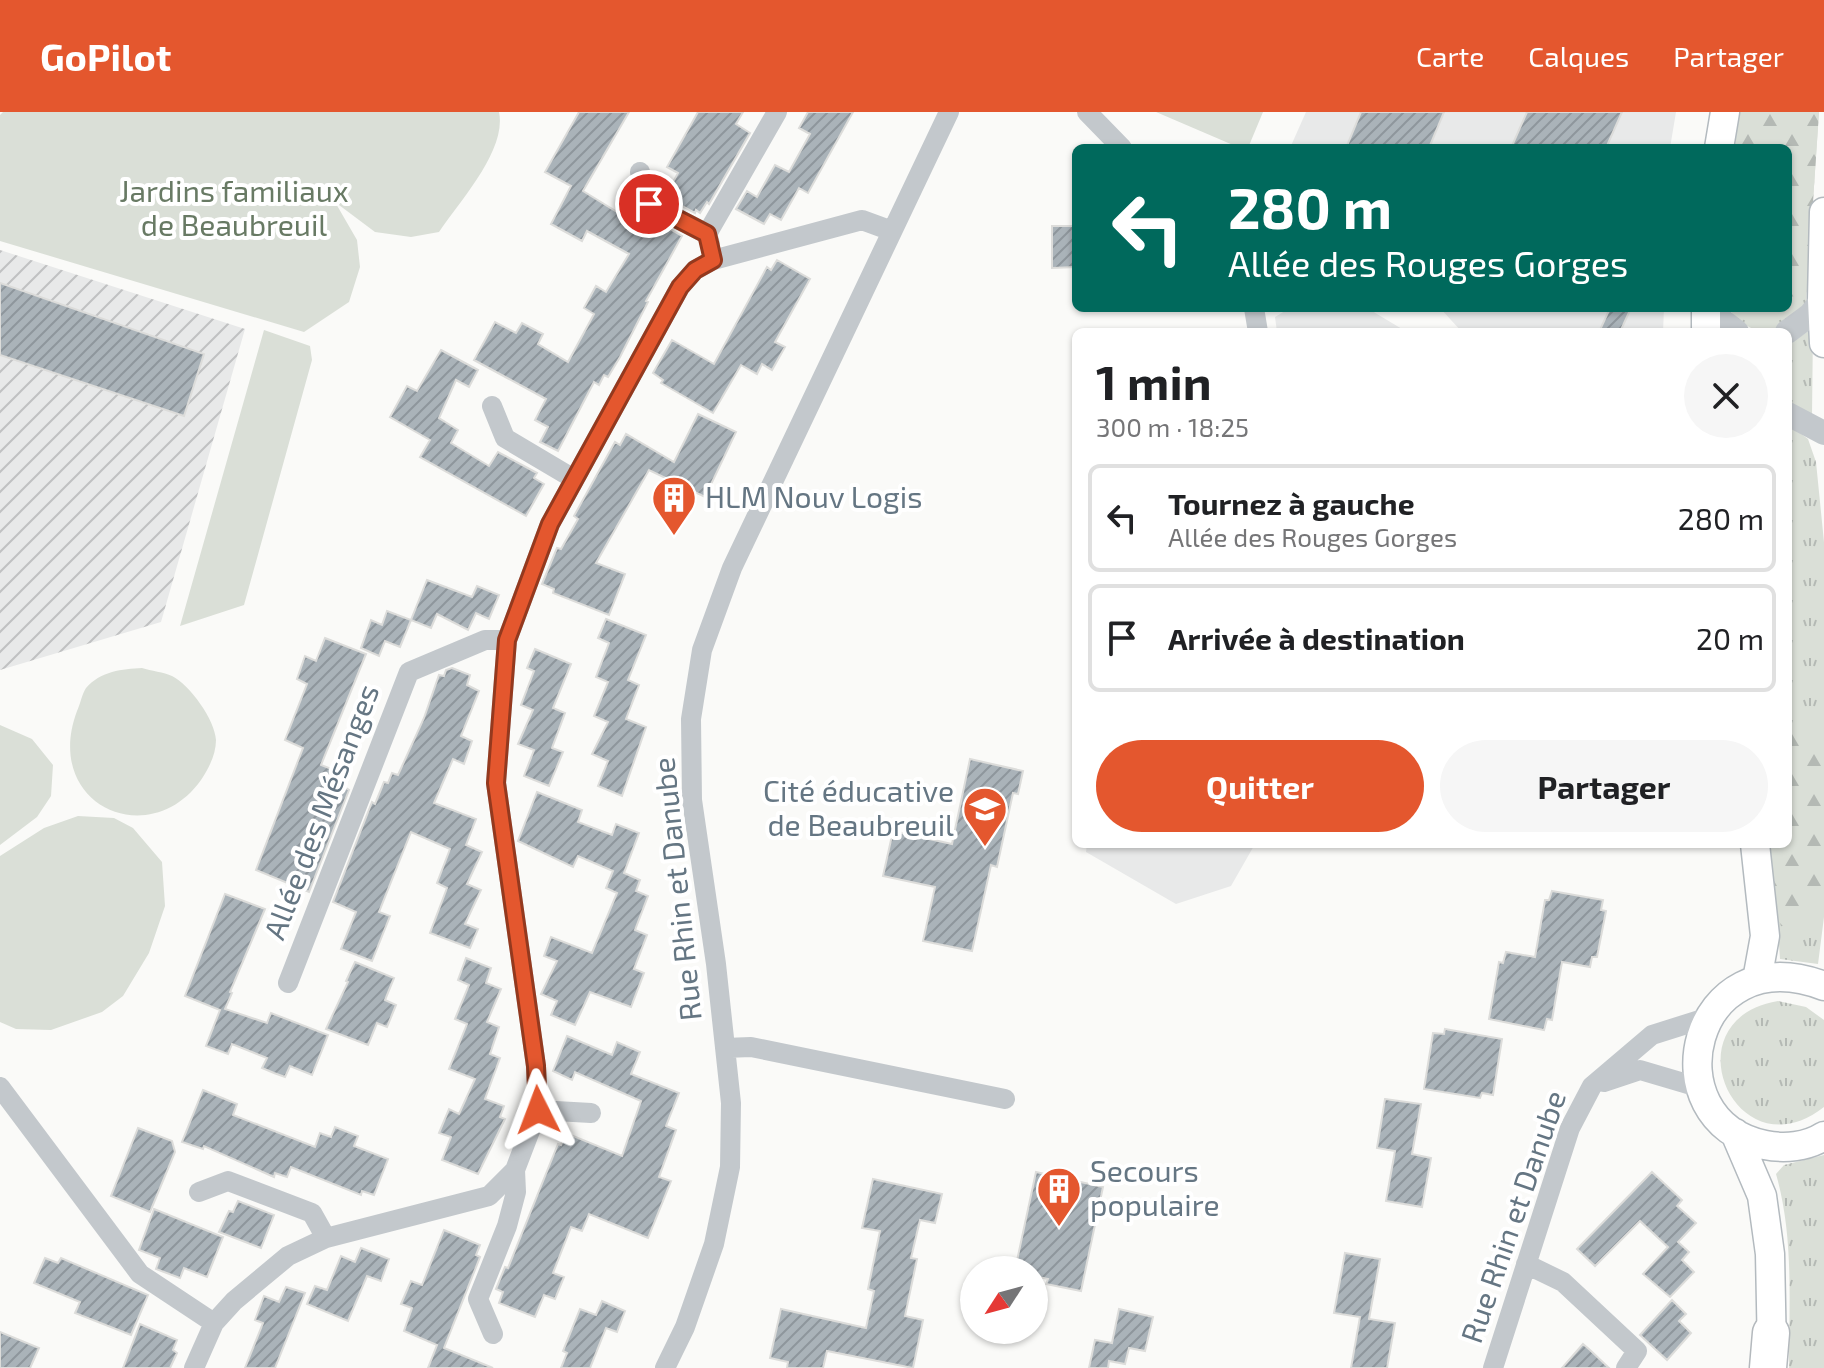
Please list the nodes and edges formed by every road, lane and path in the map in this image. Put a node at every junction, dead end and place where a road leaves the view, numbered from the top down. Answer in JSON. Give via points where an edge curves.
{"nodes":[{"id":1,"x":777,"y":112,"type":"edge"},
{"id":2,"x":949,"y":112,"type":"edge"},
{"id":3,"x":1087,"y":112,"type":"edge"},
{"id":4,"x":1725,"y":112,"type":"edge"},
{"id":5,"x":1118,"y":144,"type":"edge"},
{"id":6,"x":1720,"y":144,"type":"edge"},
{"id":7,"x":640,"y":172,"type":"dead end"},
{"id":8,"x":1824,"y":212,"type":"edge"},
{"id":9,"x":892,"y":231,"type":"junction"},
{"id":10,"x":707,"y":234,"type":"junction"},
{"id":11,"x":713,"y":260,"type":"junction"},
{"id":12,"x":1822,"y":300,"type":"junction"},
{"id":13,"x":1711,"y":312,"type":"edge"},
{"id":14,"x":1732,"y":328,"type":"edge"},
{"id":15,"x":1792,"y":328,"type":"edge"},
{"id":16,"x":1824,"y":343,"type":"edge"},
{"id":17,"x":492,"y":406,"type":"dead end"},
{"id":18,"x":1792,"y":416,"type":"edge"},
{"id":19,"x":1824,"y":433,"type":"edge"},
{"id":20,"x":574,"y":479,"type":"junction"},
{"id":21,"x":507,"y":640,"type":"junction"},
{"id":22,"x":1755,"y":848,"type":"edge"},
{"id":23,"x":1757,"y":980,"type":"junction"},
{"id":24,"x":288,"y":983,"type":"dead end"},
{"id":25,"x":1824,"y":986,"type":"edge"},
{"id":26,"x":1709,"y":1017,"type":"junction"},
{"id":27,"x":725,"y":1048,"type":"junction"},
{"id":28,"x":1592,"y":1086,"type":"junction"},
{"id":29,"x":0,"y":1087,"type":"edge"},
{"id":30,"x":1701,"y":1088,"type":"junction"},
{"id":31,"x":1005,"y":1099,"type":"dead end"},
{"id":32,"x":538,"y":1110,"type":"junction"},
{"id":33,"x":591,"y":1113,"type":"dead end"},
{"id":34,"x":1735,"y":1133,"type":"junction"},
{"id":35,"x":1824,"y":1136,"type":"edge"},
{"id":36,"x":515,"y":1170,"type":"junction"},
{"id":37,"x":199,"y":1192,"type":"dead end"},
{"id":38,"x":326,"y":1238,"type":"junction"},
{"id":39,"x":1526,"y":1264,"type":"junction"},
{"id":40,"x":214,"y":1323,"type":"junction"},
{"id":41,"x":493,"y":1334,"type":"dead end"},
{"id":42,"x":1771,"y":1356,"type":"edge"},
{"id":43,"x":194,"y":1368,"type":"edge"},
{"id":44,"x":665,"y":1368,"type":"edge"},
{"id":45,"x":1493,"y":1368,"type":"edge"},
{"id":46,"x":1626,"y":1368,"type":"edge"}],
"edges":[{"from":1,"to":10,"type":"street"},
{"from":2,"to":9,"type":"street","name":"Rue Rhin et Danube"},
{"from":3,"to":5,"type":"street"},
{"from":4,"to":6,"type":"main road"},
{"from":7,"to":10,"type":"street","via":[[649,204]]},
{"from":8,"to":12,"type":"main road"},
{"from":9,"to":11,"type":"street","via":[[862,220]]},
{"from":9,"to":27,"type":"street","name":"Rue Rhin et Danube","via":[[732,568],[702,650],[691,719],[692,800]]},
{"from":10,"to":11,"type":"street"},
{"from":11,"to":20,"type":"street","via":[[680,287]]},
{"from":12,"to":15,"type":"street"},
{"from":12,"to":16,"type":"main road"},
{"from":13,"to":14,"type":"street"},
{"from":17,"to":20,"type":"street","via":[[505,438]]},
{"from":18,"to":19,"type":"street"},
{"from":20,"to":21,"type":"street","via":[[550,524]]},
{"from":21,"to":24,"type":"street","name":"Allée des Mésanges","via":[[485,640],[409,672]]},
{"from":21,"to":32,"type":"street","via":[[496,783]]},
{"from":22,"to":23,"type":"main road","via":[[1765,936]]},
{"from":23,"to":25,"type":"main road","via":[[1799,977]]},
{"from":23,"to":26,"type":"main road","via":[[1730,994]]},
{"from":26,"to":28,"type":"street","name":"Rue Rhin et Danube","via":[[1652,1035]]},
{"from":26,"to":30,"type":"main road","via":[[1697,1052]]},
{"from":27,"to":31,"type":"street","via":[[751,1047]]},
{"from":27,"to":44,"type":"street","name":"Rue Rhin et Danube","via":[[730,1167],[714,1244]]},
{"from":28,"to":30,"type":"street","name":"Rue Rhin et Danube","via":[[1640,1070]]},
{"from":28,"to":39,"type":"street","name":"Rue Rhin et Danube","via":[[1570,1128]]},
{"from":29,"to":40,"type":"street","via":[[140,1274]]},
{"from":30,"to":34,"type":"main road","via":[[1720,1121]]},
{"from":32,"to":33,"type":"street"},
{"from":32,"to":36,"type":"street"},
{"from":34,"to":35,"type":"main road","via":[[1776,1147]]},
{"from":34,"to":42,"type":"main road","via":[[1762,1196],[1770,1254]]},
{"from":36,"to":38,"type":"street","via":[[489,1196]]},
{"from":36,"to":41,"type":"street","via":[[516,1192],[507,1226],[478,1299]]},
{"from":37,"to":38,"type":"street","via":[[228,1181],[312,1213]]},
{"from":38,"to":40,"type":"street","via":[[288,1256]]},
{"from":39,"to":45,"type":"street","name":"Rue Rhin et Danube"},
{"from":39,"to":46,"type":"street","via":[[1563,1282],[1637,1351]]},
{"from":40,"to":43,"type":"street"}]}
